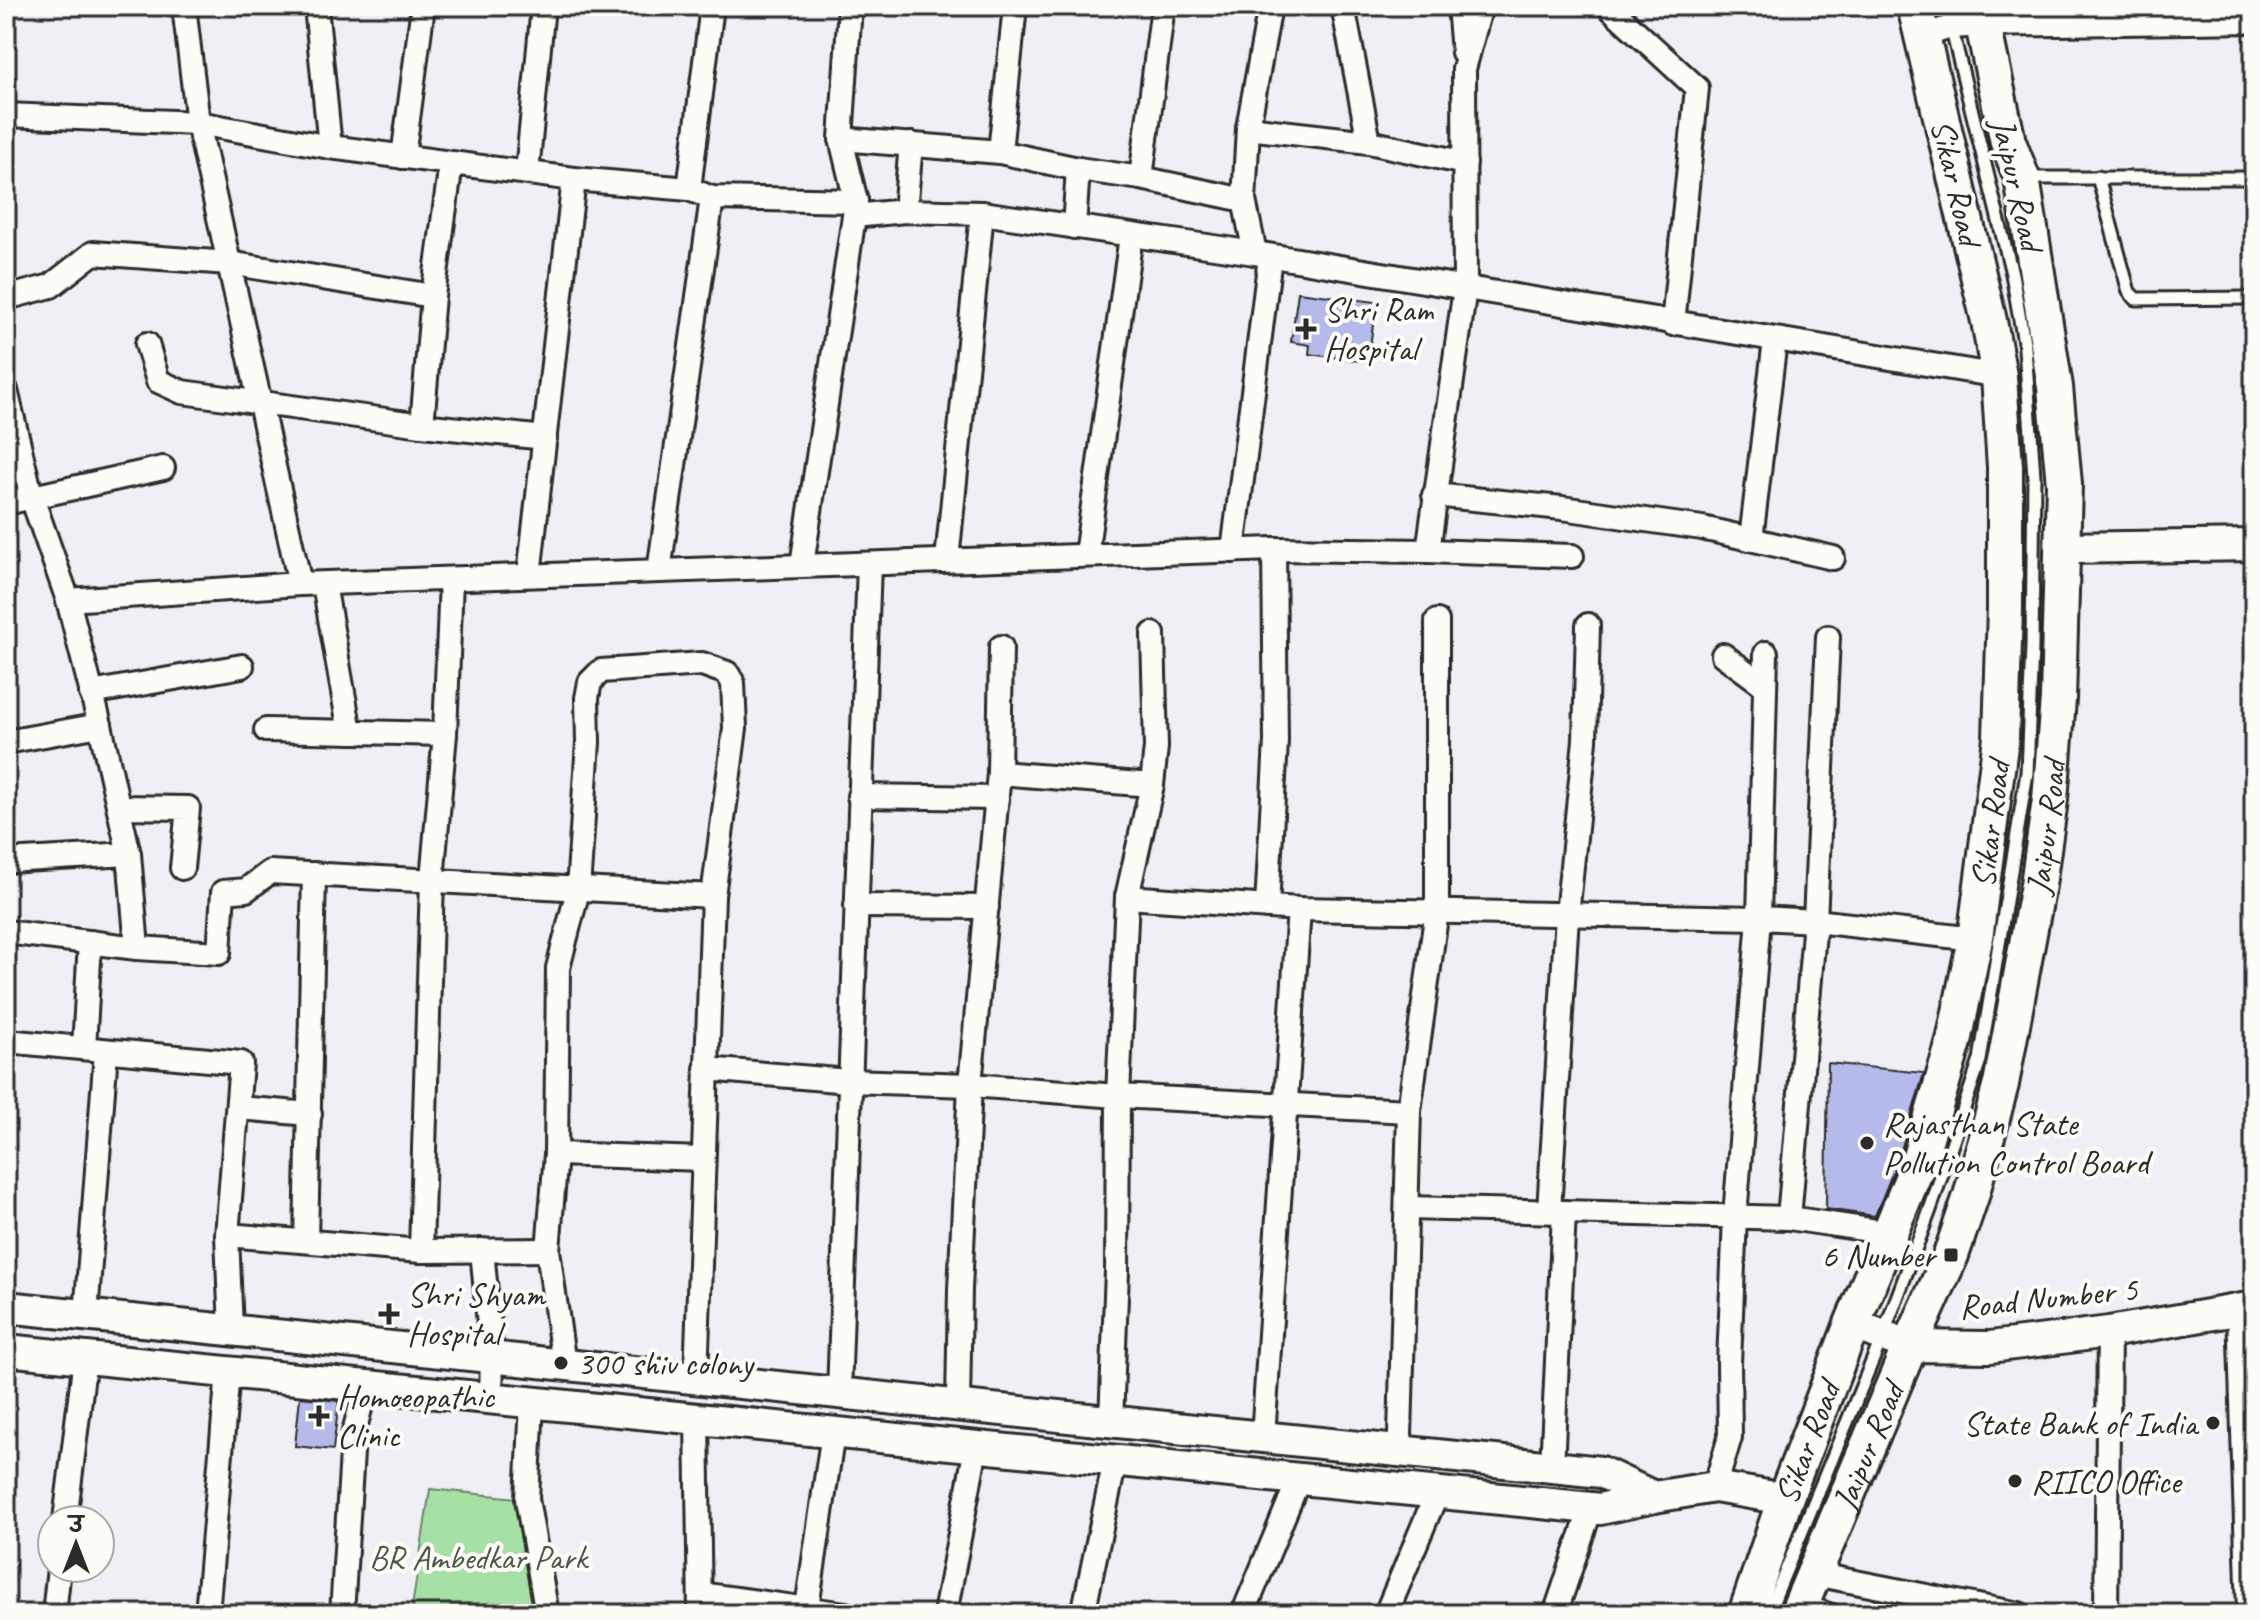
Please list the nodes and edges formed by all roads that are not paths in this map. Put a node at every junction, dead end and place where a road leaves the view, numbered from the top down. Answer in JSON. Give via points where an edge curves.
{"nodes":[{"id":1,"x":184,"y":6,"type":"edge"},
{"id":2,"x":316,"y":6,"type":"edge"},
{"id":3,"x":423,"y":6,"type":"edge"},
{"id":4,"x":543,"y":6,"type":"edge"},
{"id":5,"x":712,"y":6,"type":"edge"},
{"id":6,"x":850,"y":6,"type":"edge"},
{"id":7,"x":1015,"y":6,"type":"edge"},
{"id":8,"x":1163,"y":6,"type":"edge"},
{"id":9,"x":1270,"y":6,"type":"edge"},
{"id":10,"x":1343,"y":6,"type":"edge"},
{"id":11,"x":1459,"y":6,"type":"edge"},
{"id":12,"x":1481,"y":6,"type":"edge"},
{"id":13,"x":1608,"y":6,"type":"edge"},
{"id":14,"x":1949,"y":18,"type":"edge"},
{"id":15,"x":2254,"y":21,"type":"edge"},
{"id":16,"x":1464,"y":69,"type":"junction"},
{"id":17,"x":6,"y":115,"type":"edge"},
{"id":18,"x":198,"y":123,"type":"junction"},
{"id":19,"x":1248,"y":128,"type":"junction"},
{"id":20,"x":841,"y":139,"type":"junction"},
{"id":21,"x":1369,"y":142,"type":"junction"},
{"id":22,"x":911,"y":144,"type":"junction"},
{"id":23,"x":330,"y":147,"type":"junction"},
{"id":24,"x":1000,"y":152,"type":"junction"},
{"id":25,"x":403,"y":157,"type":"junction"},
{"id":26,"x":451,"y":163,"type":"junction"},
{"id":27,"x":1465,"y":163,"type":"junction"},
{"id":28,"x":1078,"y":169,"type":"junction"},
{"id":29,"x":527,"y":172,"type":"junction"},
{"id":30,"x":2098,"y":177,"type":"junction"},
{"id":31,"x":1141,"y":178,"type":"junction"},
{"id":32,"x":2022,"y":178,"type":"junction"},
{"id":33,"x":2254,"y":178,"type":"edge"},
{"id":34,"x":574,"y":179,"type":"junction"},
{"id":35,"x":689,"y":189,"type":"junction"},
{"id":36,"x":712,"y":198,"type":"junction"},
{"id":37,"x":1244,"y":200,"type":"junction"},
{"id":38,"x":855,"y":208,"type":"junction"},
{"id":39,"x":905,"y":211,"type":"junction"},
{"id":40,"x":982,"y":213,"type":"junction"},
{"id":41,"x":1074,"y":227,"type":"junction"},
{"id":42,"x":1131,"y":236,"type":"junction"},
{"id":43,"x":1263,"y":255,"type":"junction"},
{"id":44,"x":229,"y":263,"type":"junction"},
{"id":45,"x":1465,"y":288,"type":"junction"},
{"id":46,"x":433,"y":296,"type":"junction"},
{"id":47,"x":6,"y":298,"type":"edge"},
{"id":48,"x":2254,"y":298,"type":"edge"},
{"id":49,"x":1673,"y":324,"type":"junction"},
{"id":50,"x":1775,"y":340,"type":"junction"},
{"id":51,"x":147,"y":344,"type":"dead end"},
{"id":52,"x":1999,"y":376,"type":"junction"},
{"id":53,"x":6,"y":390,"type":"edge"},
{"id":54,"x":260,"y":404,"type":"junction"},
{"id":55,"x":422,"y":425,"type":"junction"},
{"id":56,"x":545,"y":438,"type":"junction"},
{"id":57,"x":163,"y":468,"type":"dead end"},
{"id":58,"x":31,"y":495,"type":"junction"},
{"id":59,"x":1434,"y":495,"type":"junction"},
{"id":60,"x":6,"y":503,"type":"edge"},
{"id":61,"x":1751,"y":539,"type":"junction"},
{"id":62,"x":2254,"y":545,"type":"edge"},
{"id":63,"x":2063,"y":548,"type":"junction"},
{"id":64,"x":1274,"y":549,"type":"junction"},
{"id":65,"x":1233,"y":551,"type":"junction"},
{"id":66,"x":1428,"y":551,"type":"junction"},
{"id":67,"x":1086,"y":555,"type":"junction"},
{"id":68,"x":1572,"y":556,"type":"dead end"},
{"id":69,"x":1833,"y":558,"type":"dead end"},
{"id":70,"x":947,"y":560,"type":"junction"},
{"id":71,"x":869,"y":564,"type":"junction"},
{"id":72,"x":802,"y":565,"type":"junction"},
{"id":73,"x":659,"y":571,"type":"junction"},
{"id":74,"x":529,"y":575,"type":"junction"},
{"id":75,"x":451,"y":579,"type":"junction"},
{"id":76,"x":300,"y":584,"type":"junction"},
{"id":77,"x":324,"y":584,"type":"junction"},
{"id":78,"x":68,"y":600,"type":"junction"},
{"id":79,"x":1437,"y":621,"type":"dead end"},
{"id":80,"x":1588,"y":625,"type":"dead end"},
{"id":81,"x":1153,"y":634,"type":"dead end"},
{"id":82,"x":1828,"y":637,"type":"dead end"},
{"id":83,"x":1001,"y":647,"type":"dead end"},
{"id":84,"x":1766,"y":653,"type":"dead end"},
{"id":85,"x":1723,"y":655,"type":"dead end"},
{"id":86,"x":242,"y":666,"type":"dead end"},
{"id":87,"x":1765,"y":686,"type":"junction"},
{"id":88,"x":91,"y":693,"type":"junction"},
{"id":89,"x":100,"y":725,"type":"junction"},
{"id":90,"x":266,"y":730,"type":"dead end"},
{"id":91,"x":350,"y":732,"type":"junction"},
{"id":92,"x":445,"y":734,"type":"junction"},
{"id":93,"x":6,"y":742,"type":"edge"},
{"id":94,"x":999,"y":773,"type":"junction"},
{"id":95,"x":1152,"y":785,"type":"junction"},
{"id":96,"x":859,"y":796,"type":"junction"},
{"id":97,"x":997,"y":798,"type":"junction"},
{"id":98,"x":119,"y":807,"type":"junction"},
{"id":99,"x":129,"y":854,"type":"junction"},
{"id":100,"x":6,"y":861,"type":"edge"},
{"id":101,"x":182,"y":868,"type":"dead end"},
{"id":102,"x":314,"y":874,"type":"junction"},
{"id":103,"x":432,"y":880,"type":"junction"},
{"id":104,"x":578,"y":890,"type":"junction"},
{"id":105,"x":713,"y":896,"type":"junction"},
{"id":106,"x":1127,"y":897,"type":"junction"},
{"id":107,"x":856,"y":906,"type":"junction"},
{"id":108,"x":987,"y":907,"type":"junction"},
{"id":109,"x":1267,"y":907,"type":"junction"},
{"id":110,"x":1299,"y":909,"type":"junction"},
{"id":111,"x":1437,"y":910,"type":"junction"},
{"id":112,"x":1567,"y":915,"type":"junction"},
{"id":113,"x":1759,"y":918,"type":"junction"},
{"id":114,"x":1815,"y":921,"type":"junction"},
{"id":115,"x":6,"y":932,"type":"edge"},
{"id":116,"x":1975,"y":939,"type":"junction"},
{"id":117,"x":90,"y":942,"type":"junction"},
{"id":118,"x":137,"y":948,"type":"junction"},
{"id":119,"x":6,"y":1041,"type":"edge"},
{"id":120,"x":95,"y":1050,"type":"junction"},
{"id":121,"x":706,"y":1069,"type":"junction"},
{"id":122,"x":849,"y":1081,"type":"junction"},
{"id":123,"x":970,"y":1085,"type":"junction"},
{"id":124,"x":1118,"y":1096,"type":"junction"},
{"id":125,"x":1285,"y":1104,"type":"junction"},
{"id":126,"x":238,"y":1108,"type":"junction"},
{"id":127,"x":1409,"y":1111,"type":"junction"},
{"id":128,"x":310,"y":1114,"type":"junction"},
{"id":129,"x":556,"y":1154,"type":"junction"},
{"id":130,"x":703,"y":1159,"type":"junction"},
{"id":131,"x":1407,"y":1208,"type":"junction"},
{"id":132,"x":1557,"y":1211,"type":"junction"},
{"id":133,"x":1735,"y":1216,"type":"junction"},
{"id":134,"x":1789,"y":1218,"type":"junction"},
{"id":135,"x":1890,"y":1233,"type":"junction"},
{"id":136,"x":227,"y":1235,"type":"junction"},
{"id":137,"x":306,"y":1241,"type":"junction"},
{"id":138,"x":482,"y":1250,"type":"junction"},
{"id":139,"x":548,"y":1250,"type":"junction"},
{"id":140,"x":421,"y":1251,"type":"junction"},
{"id":141,"x":6,"y":1307,"type":"edge"},
{"id":142,"x":2246,"y":1308,"type":"edge"},
{"id":143,"x":86,"y":1315,"type":"junction"},
{"id":144,"x":231,"y":1330,"type":"junction"},
{"id":145,"x":2109,"y":1332,"type":"junction"},
{"id":146,"x":1882,"y":1335,"type":"junction"},
{"id":147,"x":6,"y":1350,"type":"edge"},
{"id":148,"x":492,"y":1356,"type":"junction"},
{"id":149,"x":85,"y":1358,"type":"junction"},
{"id":150,"x":564,"y":1365,"type":"junction"},
{"id":151,"x":228,"y":1372,"type":"junction"},
{"id":152,"x":696,"y":1378,"type":"junction"},
{"id":153,"x":366,"y":1386,"type":"junction"},
{"id":154,"x":839,"y":1393,"type":"junction"},
{"id":155,"x":491,"y":1399,"type":"junction"},
{"id":156,"x":532,"y":1403,"type":"junction"},
{"id":157,"x":958,"y":1405,"type":"junction"},
{"id":158,"x":697,"y":1419,"type":"junction"},
{"id":159,"x":1116,"y":1422,"type":"junction"},
{"id":160,"x":833,"y":1433,"type":"junction"},
{"id":161,"x":1263,"y":1437,"type":"junction"},
{"id":162,"x":976,"y":1447,"type":"junction"},
{"id":163,"x":1407,"y":1452,"type":"junction"},
{"id":164,"x":1115,"y":1461,"type":"junction"},
{"id":165,"x":1552,"y":1467,"type":"junction"},
{"id":166,"x":1299,"y":1479,"type":"junction"},
{"id":167,"x":1715,"y":1487,"type":"junction"},
{"id":168,"x":1405,"y":1490,"type":"junction"},
{"id":169,"x":1437,"y":1493,"type":"junction"},
{"id":170,"x":1654,"y":1497,"type":"junction"},
{"id":171,"x":1785,"y":1499,"type":"junction"},
{"id":172,"x":67,"y":1504,"type":"edge"},
{"id":173,"x":1591,"y":1508,"type":"junction"},
{"id":174,"x":57,"y":1584,"type":"edge"},
{"id":175,"x":1805,"y":1596,"type":"edge"},
{"id":176,"x":700,"y":1604,"type":"edge"},
{"id":177,"x":1749,"y":1609,"type":"edge"},
{"id":178,"x":807,"y":1612,"type":"edge"},
{"id":179,"x":54,"y":1614,"type":"edge"},
{"id":180,"x":207,"y":1614,"type":"edge"},
{"id":181,"x":342,"y":1614,"type":"edge"},
{"id":182,"x":547,"y":1614,"type":"edge"},
{"id":183,"x":846,"y":1614,"type":"edge"},
{"id":184,"x":945,"y":1614,"type":"edge"},
{"id":185,"x":1083,"y":1614,"type":"edge"},
{"id":186,"x":1243,"y":1614,"type":"edge"},
{"id":187,"x":1386,"y":1614,"type":"edge"},
{"id":188,"x":1555,"y":1614,"type":"edge"},
{"id":189,"x":1843,"y":1614,"type":"edge"},
{"id":190,"x":2019,"y":1614,"type":"edge"},
{"id":191,"x":2106,"y":1614,"type":"edge"},
{"id":192,"x":2249,"y":1614,"type":"edge"}],
"edges":[{"from":1,"to":18,"type":"street"},
{"from":2,"to":23,"type":"street"},
{"from":3,"to":25,"type":"street"},
{"from":4,"to":29,"type":"street"},
{"from":5,"to":35,"type":"street"},
{"from":6,"to":20,"type":"street"},
{"from":7,"to":24,"type":"street"},
{"from":8,"to":31,"type":"street"},
{"from":9,"to":19,"type":"street"},
{"from":10,"to":21,"type":"street"},
{"from":11,"to":16,"type":"street"},
{"from":12,"to":16,"type":"street"},
{"from":13,"to":49,"type":"street","via":[[1697,88]]},
{"from":14,"to":15,"type":"street"},
{"from":14,"to":32,"type":"main road","name":"Jaipur Road"},
{"from":14,"to":52,"type":"main road","name":"Sikar Road"},
{"from":14,"to":146,"type":"lane","via":[[2025,348],[2034,476],[2027,773],[1980,1060]]},
{"from":16,"to":27,"type":"street"},
{"from":17,"to":18,"type":"street"},
{"from":18,"to":23,"type":"street"},
{"from":18,"to":44,"type":"street"},
{"from":19,"to":21,"type":"street"},
{"from":19,"to":37,"type":"street"},
{"from":20,"to":22,"type":"street"},
{"from":20,"to":38,"type":"street"},
{"from":21,"to":27,"type":"street"},
{"from":22,"to":24,"type":"street"},
{"from":22,"to":39,"type":"street"},
{"from":23,"to":25,"type":"street"},
{"from":24,"to":28,"type":"street"},
{"from":25,"to":26,"type":"street"},
{"from":26,"to":29,"type":"street"},
{"from":26,"to":46,"type":"street"},
{"from":27,"to":45,"type":"street"},
{"from":28,"to":31,"type":"street"},
{"from":28,"to":41,"type":"street"},
{"from":29,"to":34,"type":"street"},
{"from":30,"to":32,"type":"lane"},
{"from":30,"to":33,"type":"lane"},
{"from":30,"to":48,"type":"lane","via":[[2129,292],[2136,299]]},
{"from":31,"to":37,"type":"street"},
{"from":32,"to":63,"type":"main road","name":"Jaipur Road","via":[[2055,387],[2064,484]]},
{"from":34,"to":35,"type":"street"},
{"from":34,"to":56,"type":"street"},
{"from":35,"to":36,"type":"street"},
{"from":36,"to":38,"type":"street"},
{"from":36,"to":73,"type":"street"},
{"from":37,"to":43,"type":"street"},
{"from":38,"to":39,"type":"street"},
{"from":38,"to":72,"type":"street"},
{"from":39,"to":40,"type":"street"},
{"from":40,"to":41,"type":"street"},
{"from":40,"to":70,"type":"street"},
{"from":41,"to":42,"type":"street"},
{"from":42,"to":43,"type":"street"},
{"from":42,"to":67,"type":"street"},
{"from":43,"to":45,"type":"street"},
{"from":43,"to":65,"type":"street"},
{"from":44,"to":46,"type":"street"},
{"from":44,"to":47,"type":"street","via":[[93,253],[51,286]]},
{"from":44,"to":54,"type":"street"},
{"from":45,"to":49,"type":"street"},
{"from":45,"to":59,"type":"street"},
{"from":46,"to":55,"type":"street"},
{"from":49,"to":50,"type":"street"},
{"from":50,"to":52,"type":"street"},
{"from":50,"to":61,"type":"street"},
{"from":51,"to":54,"type":"street","via":[[158,381],[167,387]]},
{"from":52,"to":116,"type":"main road","name":"Sikar Road","via":[[2005,467],[2001,738]]},
{"from":53,"to":58,"type":"street"},
{"from":54,"to":55,"type":"street"},
{"from":54,"to":76,"type":"street"},
{"from":55,"to":56,"type":"street"},
{"from":56,"to":74,"type":"street"},
{"from":57,"to":58,"type":"street"},
{"from":58,"to":60,"type":"street"},
{"from":58,"to":78,"type":"street"},
{"from":59,"to":61,"type":"street","via":[[1562,508]]},
{"from":59,"to":66,"type":"street"},
{"from":61,"to":69,"type":"street"},
{"from":62,"to":63,"type":"street"},
{"from":63,"to":146,"type":"main road","name":"Jaipur Road","via":[[2050,800],[2001,1084],[1951,1255]]},
{"from":64,"to":65,"type":"street"},
{"from":64,"to":66,"type":"street"},
{"from":64,"to":109,"type":"street","via":[[1276,741]]},
{"from":65,"to":67,"type":"street"},
{"from":66,"to":68,"type":"street"},
{"from":67,"to":70,"type":"street"},
{"from":70,"to":71,"type":"street"},
{"from":71,"to":72,"type":"street"},
{"from":71,"to":96,"type":"street"},
{"from":72,"to":73,"type":"street"},
{"from":73,"to":74,"type":"street"},
{"from":74,"to":75,"type":"street"},
{"from":75,"to":77,"type":"street"},
{"from":75,"to":92,"type":"street"},
{"from":76,"to":77,"type":"street"},
{"from":76,"to":78,"type":"street"},
{"from":77,"to":91,"type":"street"},
{"from":78,"to":88,"type":"street"},
{"from":79,"to":111,"type":"street"},
{"from":80,"to":112,"type":"street","via":[[1585,740]]},
{"from":81,"to":95,"type":"street"},
{"from":82,"to":114,"type":"street"},
{"from":83,"to":94,"type":"street"},
{"from":84,"to":87,"type":"street"},
{"from":85,"to":87,"type":"street"},
{"from":86,"to":88,"type":"street"},
{"from":87,"to":113,"type":"street"},
{"from":88,"to":89,"type":"street"},
{"from":89,"to":93,"type":"street"},
{"from":89,"to":98,"type":"street"},
{"from":90,"to":91,"type":"street"},
{"from":91,"to":92,"type":"street"},
{"from":92,"to":103,"type":"street"},
{"from":94,"to":95,"type":"street"},
{"from":94,"to":97,"type":"street"},
{"from":95,"to":106,"type":"street"},
{"from":96,"to":97,"type":"street"},
{"from":96,"to":107,"type":"street"},
{"from":97,"to":108,"type":"street"},
{"from":98,"to":99,"type":"street"},
{"from":98,"to":101,"type":"street","via":[[188,808]]},
{"from":99,"to":100,"type":"street"},
{"from":99,"to":118,"type":"street"},
{"from":102,"to":103,"type":"street"},
{"from":102,"to":118,"type":"street","via":[[270,872],[246,890],[223,892],[219,953]]},
{"from":102,"to":128,"type":"street"},
{"from":103,"to":104,"type":"street"},
{"from":103,"to":140,"type":"street"},
{"from":104,"to":105,"type":"street"},
{"from":104,"to":105,"type":"street","via":[[590,682],[601,671],[702,664],[727,673],[733,683],[735,728]]},
{"from":104,"to":129,"type":"street","via":[[558,968]]},
{"from":105,"to":121,"type":"street"},
{"from":106,"to":109,"type":"street"},
{"from":106,"to":124,"type":"street"},
{"from":107,"to":108,"type":"street"},
{"from":107,"to":122,"type":"street"},
{"from":108,"to":123,"type":"street"},
{"from":109,"to":110,"type":"street"},
{"from":110,"to":111,"type":"street"},
{"from":110,"to":125,"type":"street"},
{"from":111,"to":112,"type":"street"},
{"from":111,"to":127,"type":"street"},
{"from":112,"to":113,"type":"street"},
{"from":112,"to":132,"type":"street"},
{"from":113,"to":114,"type":"street"},
{"from":113,"to":133,"type":"street"},
{"from":114,"to":116,"type":"street"},
{"from":114,"to":134,"type":"street"},
{"from":115,"to":117,"type":"street"},
{"from":116,"to":135,"type":"main road","name":"Sikar Road","via":[[1954,1042],[1918,1164]]},
{"from":117,"to":118,"type":"street"},
{"from":117,"to":120,"type":"street"},
{"from":119,"to":120,"type":"street"},
{"from":120,"to":126,"type":"street","via":[[241,1063]]},
{"from":120,"to":143,"type":"street"},
{"from":121,"to":122,"type":"street"},
{"from":121,"to":130,"type":"street"},
{"from":122,"to":123,"type":"street"},
{"from":122,"to":154,"type":"street"},
{"from":123,"to":124,"type":"street"},
{"from":123,"to":157,"type":"street"},
{"from":124,"to":125,"type":"street"},
{"from":124,"to":159,"type":"street"},
{"from":125,"to":127,"type":"street"},
{"from":125,"to":161,"type":"street"},
{"from":126,"to":128,"type":"street"},
{"from":126,"to":136,"type":"street"},
{"from":127,"to":131,"type":"street"},
{"from":128,"to":137,"type":"street"},
{"from":129,"to":130,"type":"street"},
{"from":129,"to":139,"type":"street"},
{"from":130,"to":152,"type":"street"},
{"from":131,"to":132,"type":"street"},
{"from":131,"to":163,"type":"street","via":[[1400,1435]]},
{"from":132,"to":133,"type":"street"},
{"from":132,"to":165,"type":"street"},
{"from":133,"to":134,"type":"street"},
{"from":133,"to":167,"type":"street","via":[[1730,1437]]},
{"from":134,"to":135,"type":"street"},
{"from":135,"to":146,"type":"main road","name":"Sikar Road"},
{"from":136,"to":137,"type":"street"},
{"from":136,"to":144,"type":"street"},
{"from":137,"to":140,"type":"street"},
{"from":138,"to":139,"type":"street"},
{"from":138,"to":140,"type":"street"},
{"from":138,"to":148,"type":"street"},
{"from":139,"to":150,"type":"street"},
{"from":141,"to":143,"type":"street"},
{"from":142,"to":145,"type":"street","name":"Road Number 5"},
{"from":142,"to":192,"type":"street"},
{"from":143,"to":144,"type":"street"},
{"from":144,"to":148,"type":"street"},
{"from":145,"to":146,"type":"street","name":"Road Number 5","via":[[1990,1347]]},
{"from":145,"to":191,"type":"street"},
{"from":146,"to":171,"type":"main road","name":"Sikar Road"},
{"from":146,"to":175,"type":"main road","name":"Jaipur Road"},
{"from":146,"to":177,"type":"lane"},
{"from":147,"to":149,"type":"street"},
{"from":148,"to":150,"type":"street"},
{"from":148,"to":155,"type":"street"},
{"from":149,"to":151,"type":"street"},
{"from":149,"to":172,"type":"street"},
{"from":150,"to":152,"type":"street"},
{"from":151,"to":153,"type":"street"},
{"from":151,"to":180,"type":"street"},
{"from":152,"to":154,"type":"street"},
{"from":153,"to":155,"type":"street"},
{"from":153,"to":181,"type":"street","via":[[353,1436]]},
{"from":154,"to":157,"type":"street"},
{"from":154,"to":160,"type":"street"},
{"from":155,"to":156,"type":"street"},
{"from":156,"to":158,"type":"street"},
{"from":156,"to":182,"type":"street","via":[[527,1499]]},
{"from":157,"to":159,"type":"street"},
{"from":158,"to":160,"type":"street"},
{"from":158,"to":176,"type":"street"},
{"from":159,"to":161,"type":"street"},
{"from":159,"to":164,"type":"street"},
{"from":160,"to":162,"type":"street"},
{"from":160,"to":178,"type":"street"},
{"from":161,"to":163,"type":"street"},
{"from":162,"to":164,"type":"street"},
{"from":162,"to":184,"type":"street"},
{"from":163,"to":165,"type":"street"},
{"from":163,"to":168,"type":"street"},
{"from":164,"to":166,"type":"street"},
{"from":164,"to":185,"type":"street"},
{"from":165,"to":170,"type":"street","via":[[1601,1472]]},
{"from":166,"to":168,"type":"street"},
{"from":166,"to":186,"type":"street"},
{"from":167,"to":170,"type":"street"},
{"from":167,"to":171,"type":"street"},
{"from":168,"to":169,"type":"street"},
{"from":169,"to":173,"type":"street"},
{"from":169,"to":187,"type":"street"},
{"from":170,"to":173,"type":"street"},
{"from":171,"to":177,"type":"main road","name":"Sikar Road"},
{"from":173,"to":188,"type":"street"},
{"from":174,"to":179,"type":"street"},
{"from":175,"to":189,"type":"lane"},
{"from":175,"to":190,"type":"street"},
{"from":176,"to":178,"type":"street"},
{"from":178,"to":183,"type":"street"}]}
